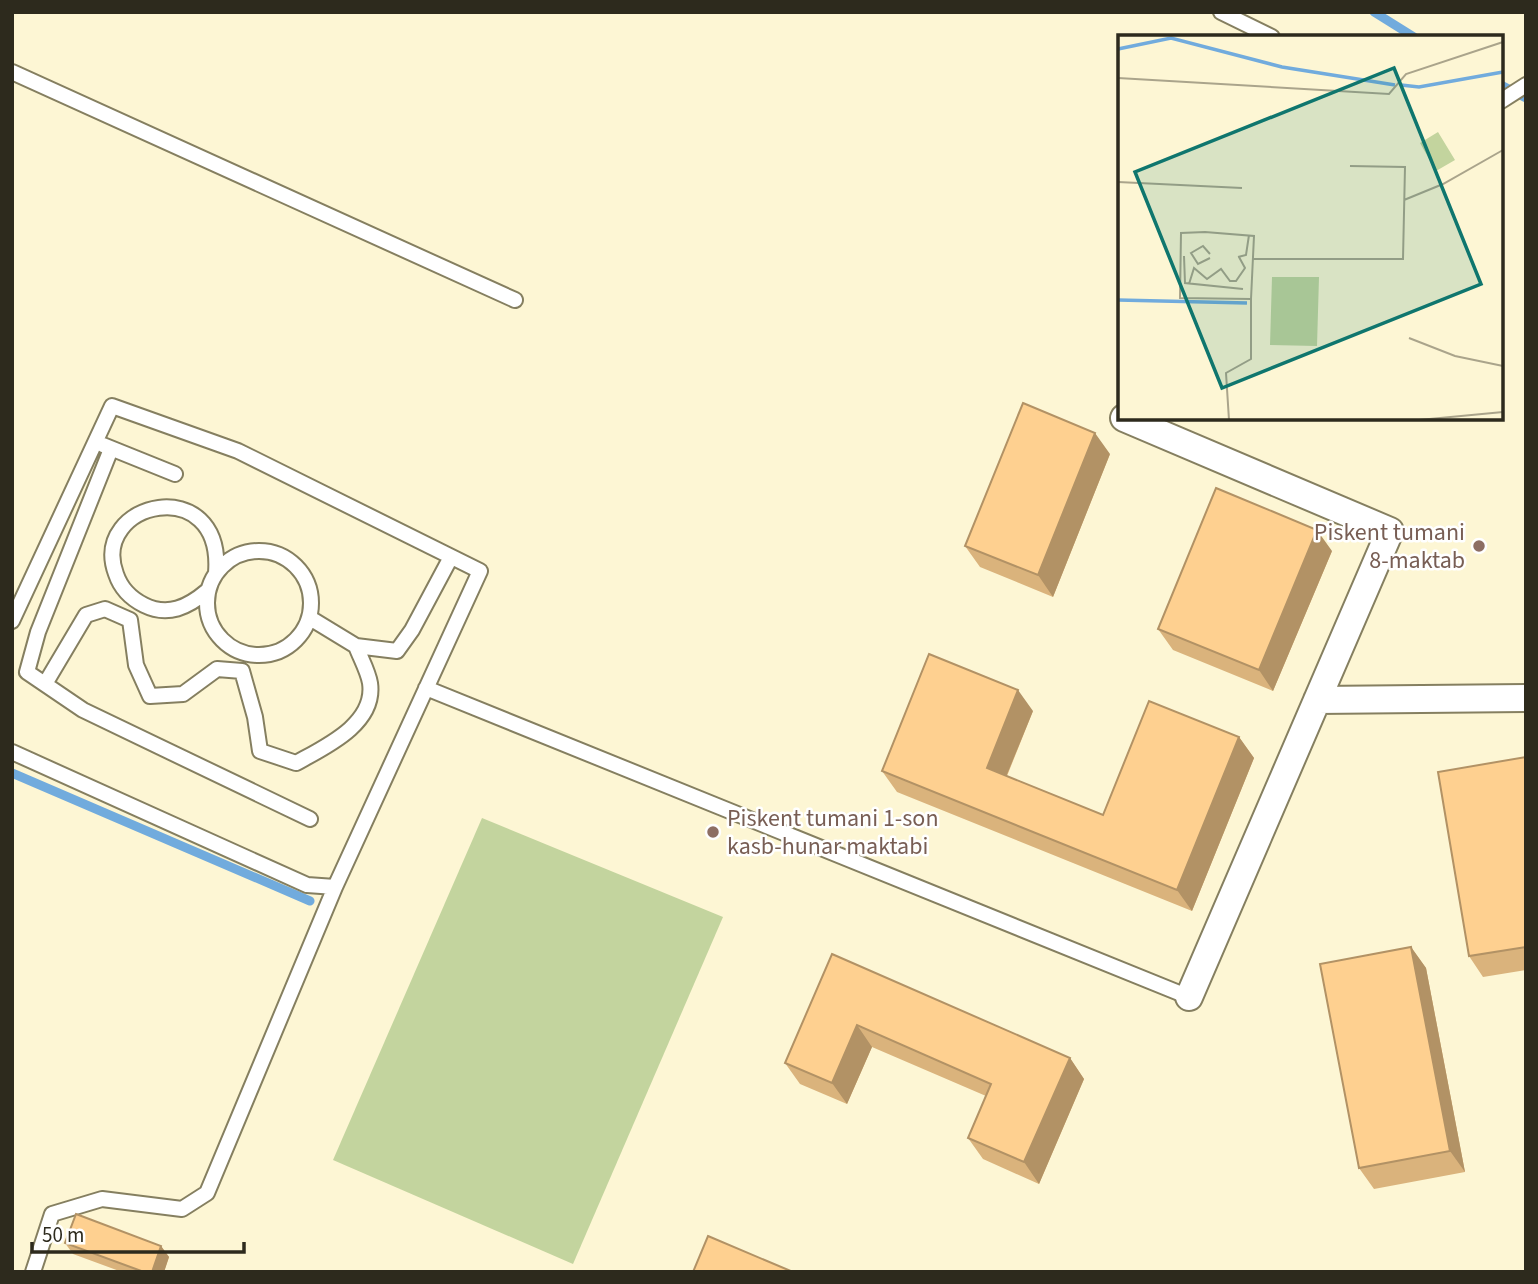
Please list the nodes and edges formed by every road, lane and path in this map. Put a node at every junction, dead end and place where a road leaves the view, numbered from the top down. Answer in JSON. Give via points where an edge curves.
{"nodes":[{"id":1,"x":1221,"y":12,"type":"edge"},
{"id":2,"x":1268,"y":35,"type":"edge"},
{"id":3,"x":12,"y":72,"type":"edge"},
{"id":4,"x":1526,"y":85,"type":"edge"},
{"id":5,"x":1503,"y":100,"type":"edge"},
{"id":6,"x":515,"y":300,"type":"dead end"},
{"id":7,"x":1128,"y":420,"type":"edge"},
{"id":8,"x":95,"y":443,"type":"junction"},
{"id":9,"x":111,"y":449,"type":"junction"},
{"id":10,"x":175,"y":474,"type":"dead end"},
{"id":11,"x":451,"y":557,"type":"junction"},
{"id":12,"x":216,"y":573,"type":"junction"},
{"id":13,"x":207,"y":591,"type":"junction"},
{"id":14,"x":310,"y":618,"type":"junction"},
{"id":15,"x":12,"y":621,"type":"edge"},
{"id":16,"x":356,"y":646,"type":"junction"},
{"id":17,"x":45,"y":684,"type":"junction"},
{"id":18,"x":426,"y":688,"type":"junction"},
{"id":19,"x":1526,"y":698,"type":"edge"},
{"id":20,"x":1317,"y":700,"type":"junction"},
{"id":21,"x":12,"y":752,"type":"edge"},
{"id":22,"x":310,"y":819,"type":"dead end"},
{"id":23,"x":335,"y":887,"type":"junction"},
{"id":24,"x":1189,"y":997,"type":"joint"},
{"id":25,"x":33,"y":1272,"type":"edge"}],
"edges":[{"from":1,"to":2,"type":"lane"},
{"from":3,"to":6,"type":"lane"},
{"from":4,"to":5,"type":"lane"},
{"from":7,"to":20,"type":"street","via":[[1390,531]]},
{"from":8,"to":9,"type":"lane"},
{"from":8,"to":11,"type":"lane","via":[[112,406],[238,451]]},
{"from":8,"to":15,"type":"lane"},
{"from":9,"to":10,"type":"lane"},
{"from":9,"to":17,"type":"lane","via":[[38,632],[27,672]]},
{"from":11,"to":16,"type":"lane","via":[[397,651]]},
{"from":11,"to":18,"type":"lane","via":[[480,571]]},
{"from":12,"to":13,"type":"lane"},
{"from":12,"to":13,"type":"lane","via":[[218,551],[210,531],[195,516],[176,507],[155,506],[122,528],[114,547],[113,567],[120,586],[134,600],[152,609],[172,611],[192,604]]},
{"from":12,"to":14,"type":"lane","via":[[231,559],[249,552],[269,552],[289,561],[304,576],[311,596]]},
{"from":13,"to":14,"type":"lane","via":[[207,612],[214,631],[246,654],[266,656],[286,649],[301,636]]},
{"from":14,"to":16,"type":"lane"},
{"from":16,"to":17,"type":"lane","via":[[371,684],[364,715],[341,738],[296,763],[260,751],[256,717],[242,671],[217,669],[183,694],[150,695],[136,666],[130,620],[106,609],[86,615]]},
{"from":17,"to":22,"type":"lane","via":[[83,710]]},
{"from":18,"to":23,"type":"lane"},
{"from":18,"to":24,"type":"lane"},
{"from":19,"to":20,"type":"street"},
{"from":20,"to":24,"type":"street"},
{"from":21,"to":23,"type":"lane","via":[[307,886]]},
{"from":23,"to":25,"type":"lane","via":[[207,1193],[182,1209],[102,1199],[52,1214]]}]}
